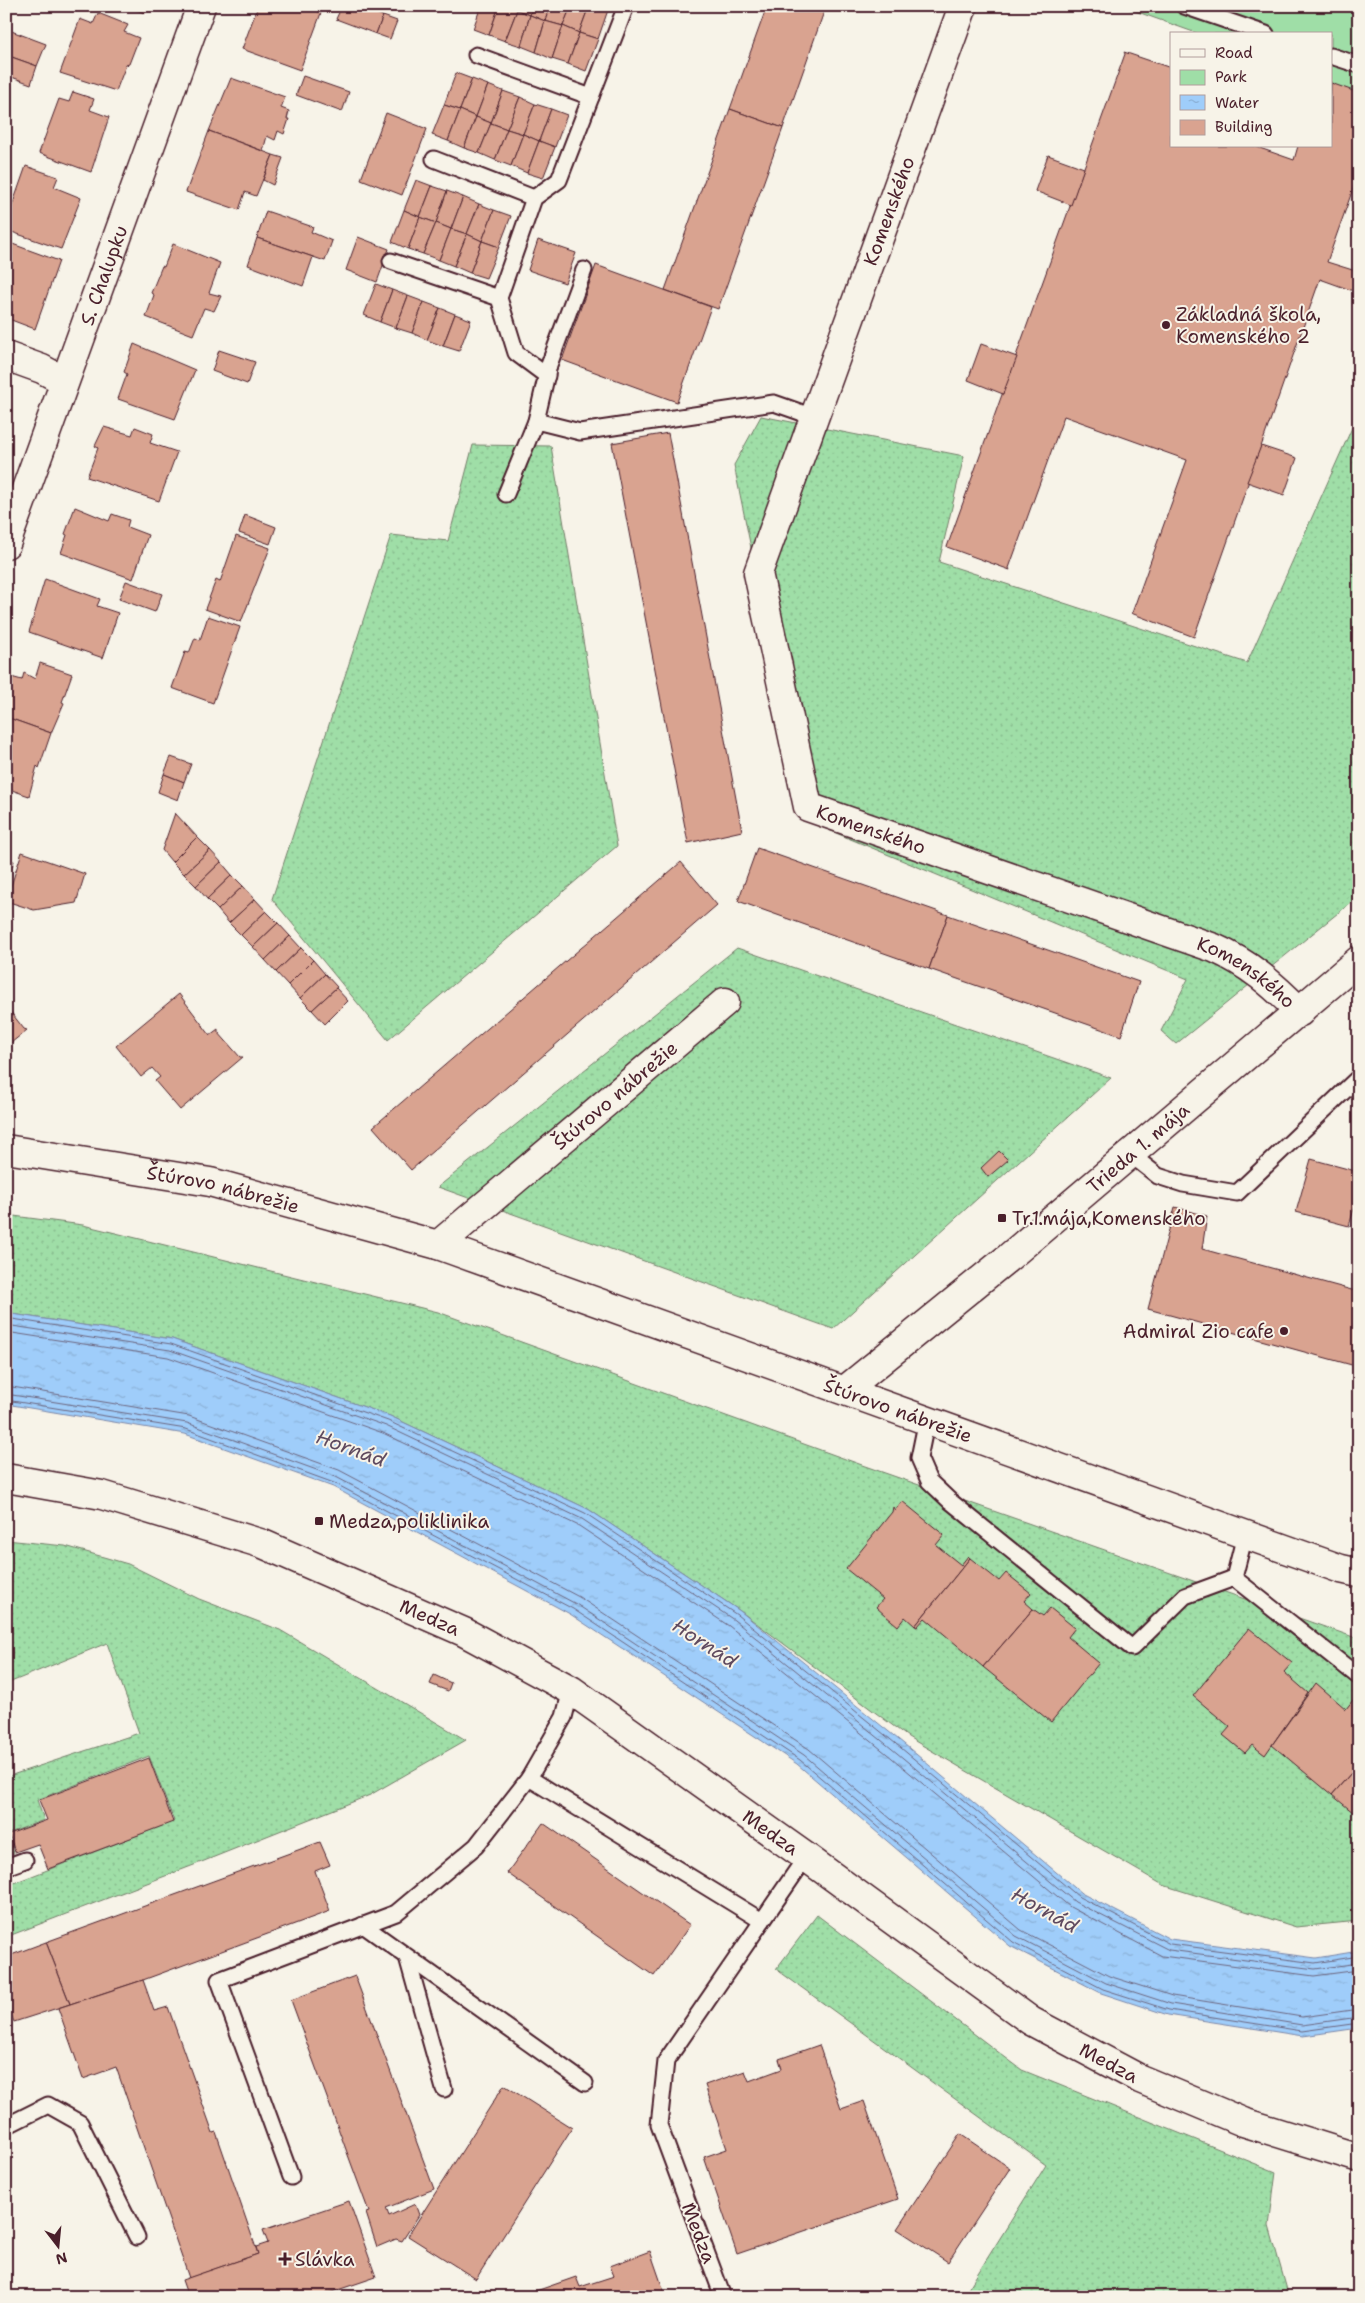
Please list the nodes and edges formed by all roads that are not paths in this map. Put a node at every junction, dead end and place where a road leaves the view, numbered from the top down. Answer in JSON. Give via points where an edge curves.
{"nodes":[{"id":1,"x":201,"y":6,"type":"edge"},
{"id":2,"x":626,"y":6,"type":"edge"},
{"id":3,"x":963,"y":6,"type":"edge"},
{"id":4,"x":1184,"y":6,"type":"edge"},
{"id":5,"x":1260,"y":32,"type":"edge"},
{"id":6,"x":476,"y":56,"type":"dead end"},
{"id":7,"x":1332,"y":56,"type":"edge"},
{"id":8,"x":1359,"y":65,"type":"edge"},
{"id":9,"x":591,"y":97,"type":"junction"},
{"id":10,"x":434,"y":159,"type":"dead end"},
{"id":11,"x":534,"y":198,"type":"junction"},
{"id":12,"x":391,"y":261,"type":"dead end"},
{"id":13,"x":584,"y":270,"type":"dead end"},
{"id":14,"x":499,"y":298,"type":"junction"},
{"id":15,"x":6,"y":356,"type":"edge"},
{"id":16,"x":547,"y":376,"type":"junction"},
{"id":17,"x":64,"y":381,"type":"junction"},
{"id":18,"x":814,"y":417,"type":"junction"},
{"id":19,"x":536,"y":422,"type":"junction"},
{"id":20,"x":506,"y":494,"type":"dead end"},
{"id":21,"x":6,"y":544,"type":"edge"},
{"id":22,"x":1359,"y":960,"type":"edge"},
{"id":23,"x":725,"y":1002,"type":"dead end"},
{"id":24,"x":1300,"y":1012,"type":"junction"},
{"id":25,"x":1359,"y":1077,"type":"edge"},
{"id":26,"x":6,"y":1149,"type":"edge"},
{"id":27,"x":1130,"y":1154,"type":"junction"},
{"id":28,"x":438,"y":1245,"type":"junction"},
{"id":29,"x":845,"y":1390,"type":"junction"},
{"id":30,"x":927,"y":1419,"type":"junction"},
{"id":31,"x":6,"y":1478,"type":"edge"},
{"id":32,"x":1245,"y":1534,"type":"junction"},
{"id":33,"x":1359,"y":1573,"type":"edge"},
{"id":34,"x":1234,"y":1578,"type":"junction"},
{"id":35,"x":1359,"y":1677,"type":"edge"},
{"id":36,"x":571,"y":1690,"type":"junction"},
{"id":37,"x":529,"y":1778,"type":"junction"},
{"id":38,"x":806,"y":1857,"type":"junction"},
{"id":39,"x":26,"y":1860,"type":"dead end"},
{"id":40,"x":6,"y":1867,"type":"edge"},
{"id":41,"x":762,"y":1921,"type":"junction"},
{"id":42,"x":363,"y":1926,"type":"junction"},
{"id":43,"x":407,"y":1957,"type":"junction"},
{"id":44,"x":585,"y":2083,"type":"dead end"},
{"id":45,"x":444,"y":2089,"type":"dead end"},
{"id":46,"x":6,"y":2126,"type":"edge"},
{"id":47,"x":1349,"y":2155,"type":"edge"},
{"id":48,"x":1359,"y":2176,"type":"edge"},
{"id":49,"x":290,"y":2177,"type":"dead end"},
{"id":50,"x":137,"y":2238,"type":"dead end"},
{"id":51,"x":723,"y":2297,"type":"edge"}],
"edges":[{"from":1,"to":17,"type":"street","name":"S. Chalupku"},
{"from":2,"to":9,"type":"lane"},
{"from":3,"to":18,"type":"street","name":"Komenského"},
{"from":4,"to":5,"type":"lane"},
{"from":6,"to":9,"type":"lane"},
{"from":7,"to":8,"type":"lane"},
{"from":9,"to":11,"type":"lane","via":[[559,180]]},
{"from":10,"to":11,"type":"lane"},
{"from":11,"to":14,"type":"lane"},
{"from":12,"to":14,"type":"lane"},
{"from":13,"to":16,"type":"lane"},
{"from":14,"to":16,"type":"lane","via":[[516,353]]},
{"from":15,"to":17,"type":"street"},
{"from":16,"to":19,"type":"lane"},
{"from":17,"to":21,"type":"street","name":"S. Chalupku"},
{"from":18,"to":19,"type":"lane","via":[[774,403],[580,432]]},
{"from":18,"to":24,"type":"street","name":"Komenského","via":[[758,573],[808,807],[1214,948],[1235,957],[1268,980]]},
{"from":19,"to":20,"type":"lane"},
{"from":22,"to":24,"type":"street","name":"Trieda 1. mája"},
{"from":23,"to":28,"type":"street","name":"Štúrovo nábrežie"},
{"from":24,"to":27,"type":"street","name":"Trieda 1. mája"},
{"from":25,"to":27,"type":"lane","via":[[1236,1194],[1158,1176]]},
{"from":26,"to":28,"type":"street","name":"Štúrovo nábrežie","via":[[210,1182]]},
{"from":27,"to":29,"type":"street","name":"Trieda 1. mája"},
{"from":28,"to":29,"type":"street","name":"Štúrovo nábrežie"},
{"from":29,"to":30,"type":"street","name":"Štúrovo nábrežie"},
{"from":30,"to":32,"type":"street","name":"Štúrovo nábrežie"},
{"from":30,"to":34,"type":"lane","via":[[919,1458],[929,1481],[950,1502],[1132,1648],[1185,1596]]},
{"from":31,"to":36,"type":"street","name":"Medza","via":[[102,1495],[263,1544],[464,1632]]},
{"from":32,"to":33,"type":"street","name":"Štúrovo nábrežie"},
{"from":32,"to":34,"type":"lane"},
{"from":34,"to":35,"type":"lane"},
{"from":36,"to":37,"type":"lane","via":[[564,1717]]},
{"from":36,"to":38,"type":"street","name":"Medza"},
{"from":37,"to":41,"type":"lane"},
{"from":37,"to":42,"type":"lane","via":[[476,1846],[396,1913]]},
{"from":38,"to":41,"type":"lane","name":"Medza"},
{"from":38,"to":47,"type":"street","name":"Medza","via":[[1031,2021],[1140,2079],[1243,2122]]},
{"from":39,"to":40,"type":"lane"},
{"from":41,"to":51,"type":"lane","name":"Medza","via":[[666,2061],[659,2125]]},
{"from":42,"to":43,"type":"lane"},
{"from":42,"to":49,"type":"lane","via":[[218,1980]]},
{"from":43,"to":44,"type":"lane"},
{"from":43,"to":45,"type":"lane"},
{"from":46,"to":50,"type":"lane","via":[[48,2105],[80,2123]]},
{"from":47,"to":48,"type":"street"}]}
